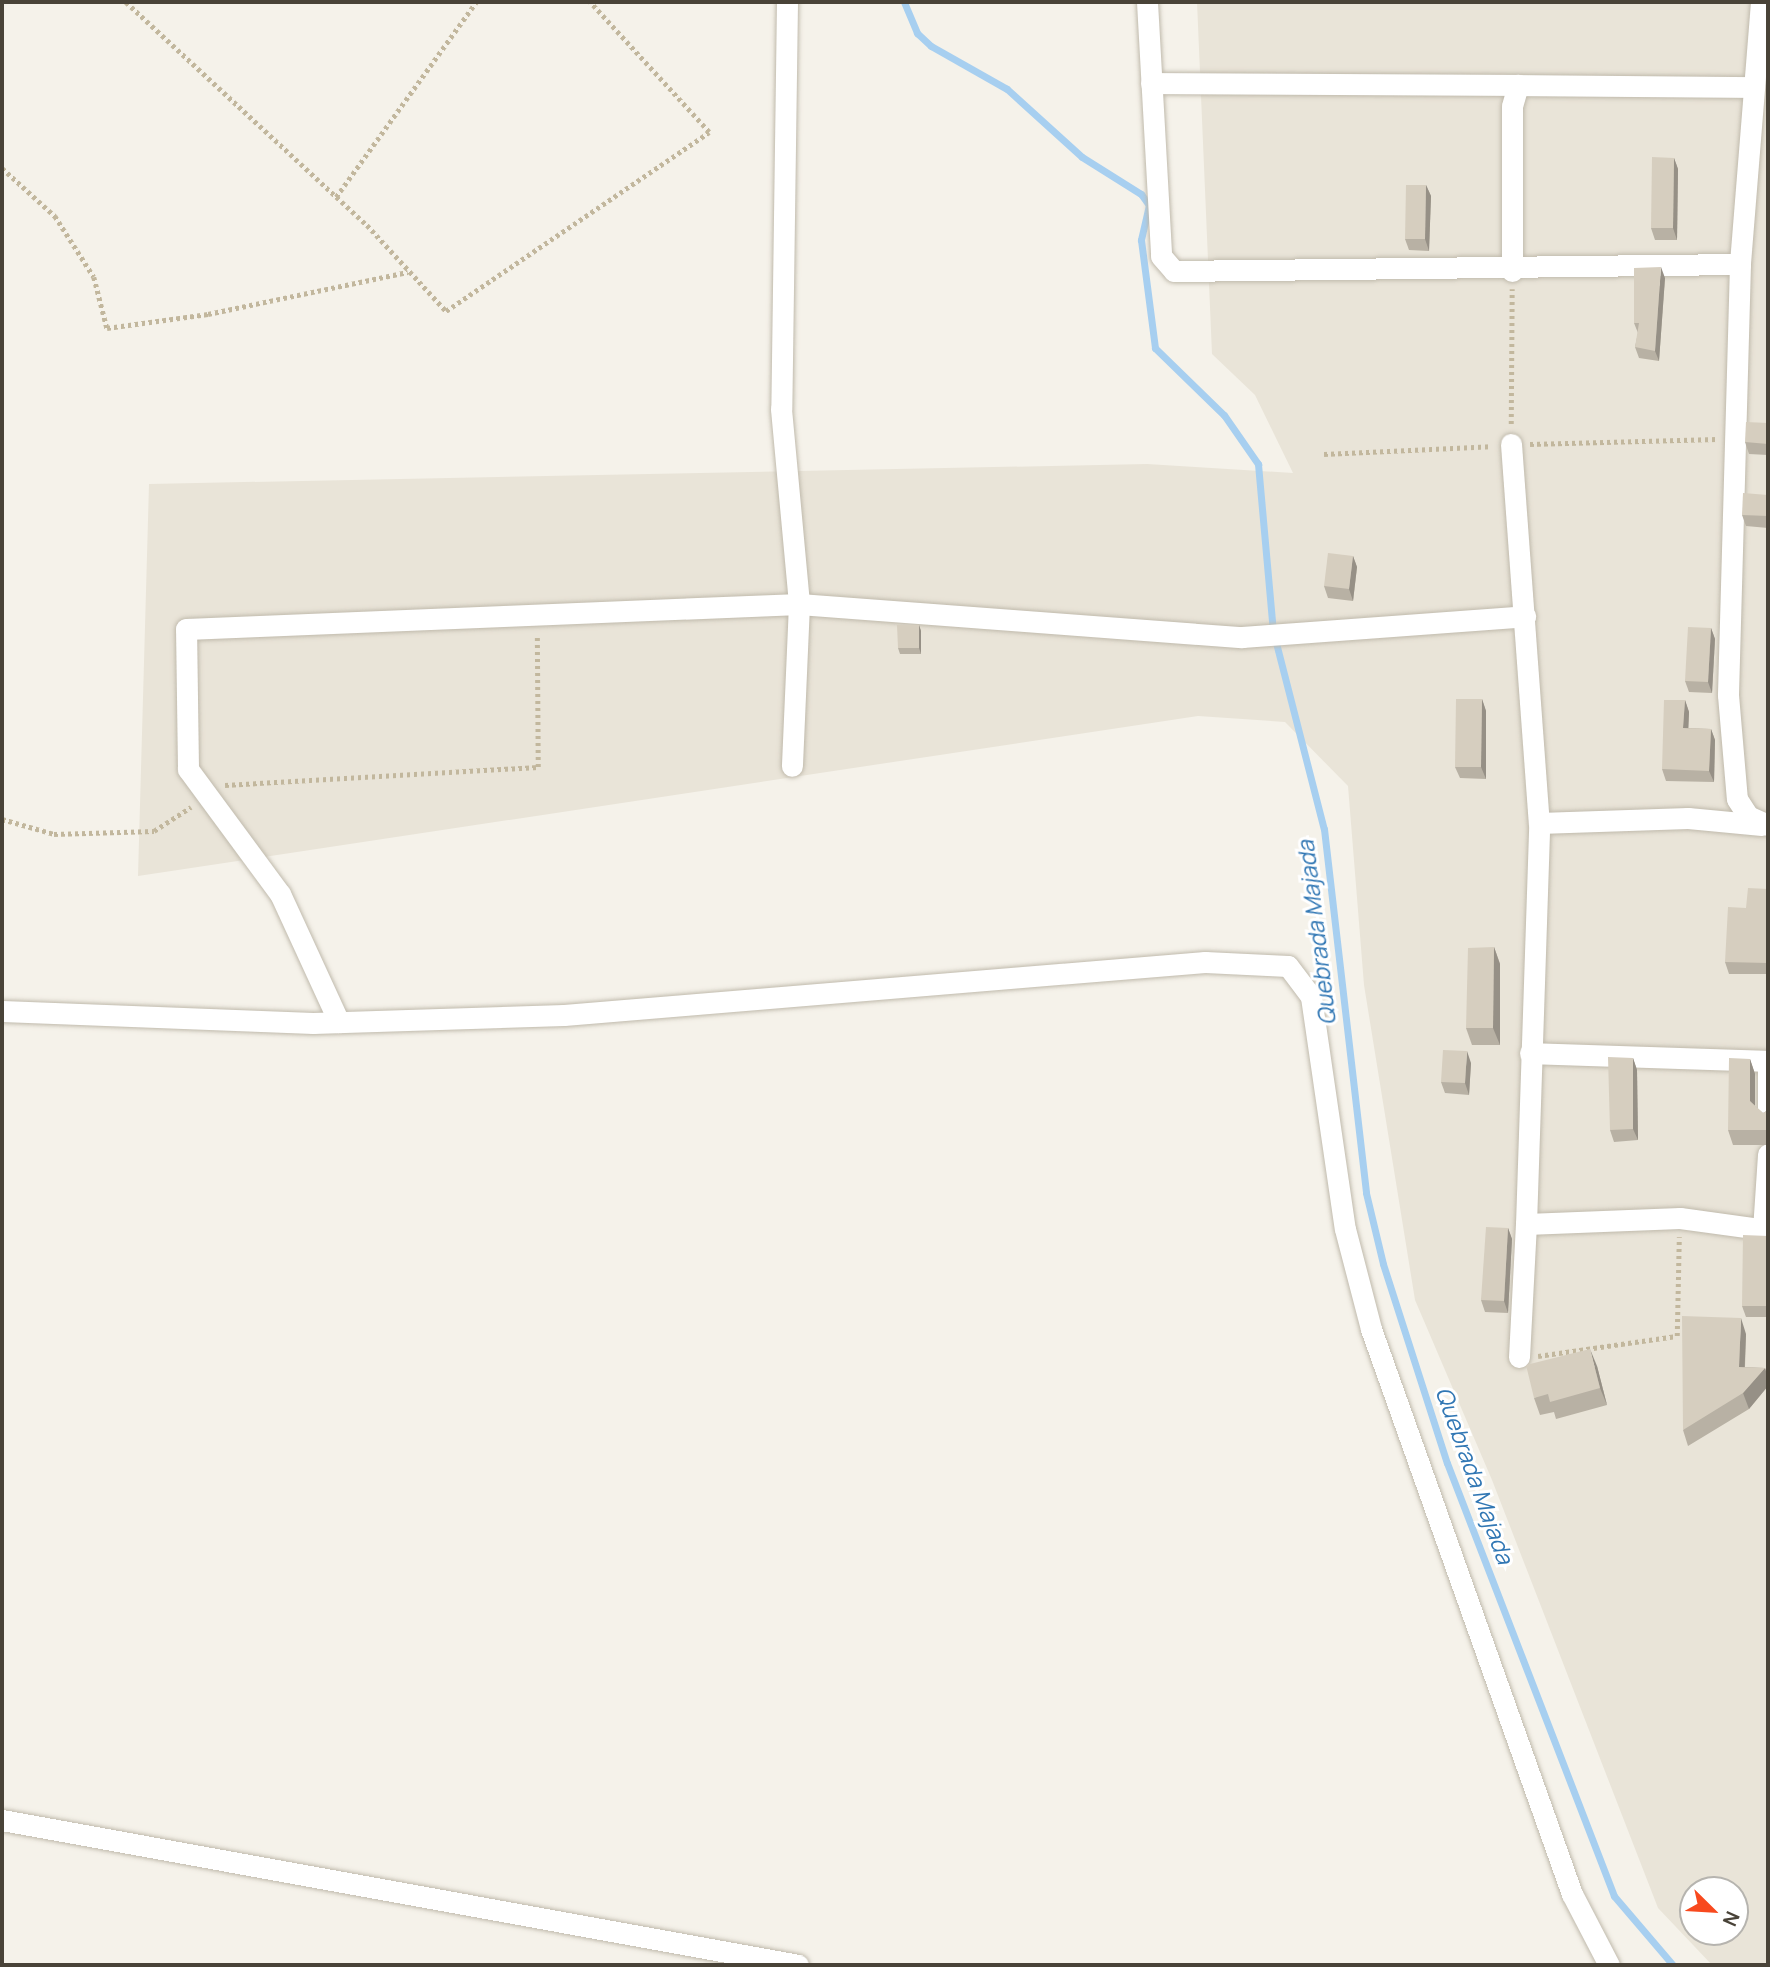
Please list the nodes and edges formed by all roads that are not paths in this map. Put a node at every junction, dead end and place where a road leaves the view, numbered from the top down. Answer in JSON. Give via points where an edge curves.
{"nodes":[{"id":1,"x":787,"y":2,"type":"edge"},
{"id":2,"x":1147,"y":2,"type":"edge"},
{"id":3,"x":1761,"y":2,"type":"edge"},
{"id":4,"x":1151,"y":83,"type":"junction"},
{"id":5,"x":1518,"y":85,"type":"junction"},
{"id":6,"x":1751,"y":87,"type":"junction"},
{"id":7,"x":1740,"y":264,"type":"junction"},
{"id":8,"x":1512,"y":271,"type":"junction"},
{"id":9,"x":1511,"y":444,"type":"road end"},
{"id":10,"x":799,"y":604,"type":"junction"},
{"id":11,"x":1525,"y":616,"type":"junction"},
{"id":12,"x":792,"y":766,"type":"dead end"},
{"id":13,"x":1539,"y":823,"type":"junction"},
{"id":14,"x":1766,"y":825,"type":"edge"},
{"id":15,"x":2,"y":1011,"type":"edge"},
{"id":16,"x":339,"y":1022,"type":"junction"},
{"id":17,"x":1530,"y":1053,"type":"junction"},
{"id":18,"x":1768,"y":1061,"type":"edge"},
{"id":19,"x":1768,"y":1115,"type":"edge"},
{"id":20,"x":1768,"y":1154,"type":"edge"},
{"id":21,"x":1526,"y":1224,"type":"junction"},
{"id":22,"x":1765,"y":1230,"type":"edge"},
{"id":23,"x":1519,"y":1357,"type":"road end"},
{"id":24,"x":2,"y":1820,"type":"edge"},
{"id":25,"x":798,"y":1965,"type":"edge"},
{"id":26,"x":1609,"y":1965,"type":"edge"}],
"edges":[{"from":1,"to":10,"type":"street","via":[[781,409]]},
{"from":2,"to":4,"type":"street"},
{"from":3,"to":6,"type":"street"},
{"from":4,"to":5,"type":"street"},
{"from":4,"to":8,"type":"street","via":[[1161,256],[1174,271]]},
{"from":5,"to":6,"type":"street"},
{"from":5,"to":8,"type":"street","via":[[1512,106]]},
{"from":6,"to":7,"type":"street"},
{"from":7,"to":8,"type":"street"},
{"from":7,"to":14,"type":"street","via":[[1730,744],[1739,804]]},
{"from":9,"to":11,"type":"street"},
{"from":10,"to":11,"type":"street","via":[[1259,636]]},
{"from":10,"to":12,"type":"street"},
{"from":10,"to":16,"type":"street","via":[[186,629],[188,769],[280,894]]},
{"from":11,"to":13,"type":"street"},
{"from":13,"to":14,"type":"street","via":[[1688,818]]},
{"from":13,"to":17,"type":"street"},
{"from":15,"to":16,"type":"street","via":[[117,1020]]},
{"from":16,"to":26,"type":"street","via":[[564,1015],[1205,962],[1288,966],[1311,997],[1345,1229],[1371,1329],[1572,1894]]},
{"from":17,"to":18,"type":"street"},
{"from":17,"to":21,"type":"street"},
{"from":18,"to":19,"type":"street"},
{"from":20,"to":22,"type":"street"},
{"from":21,"to":22,"type":"street","via":[[1680,1218]]},
{"from":21,"to":23,"type":"street"},
{"from":24,"to":25,"type":"street"}]}
